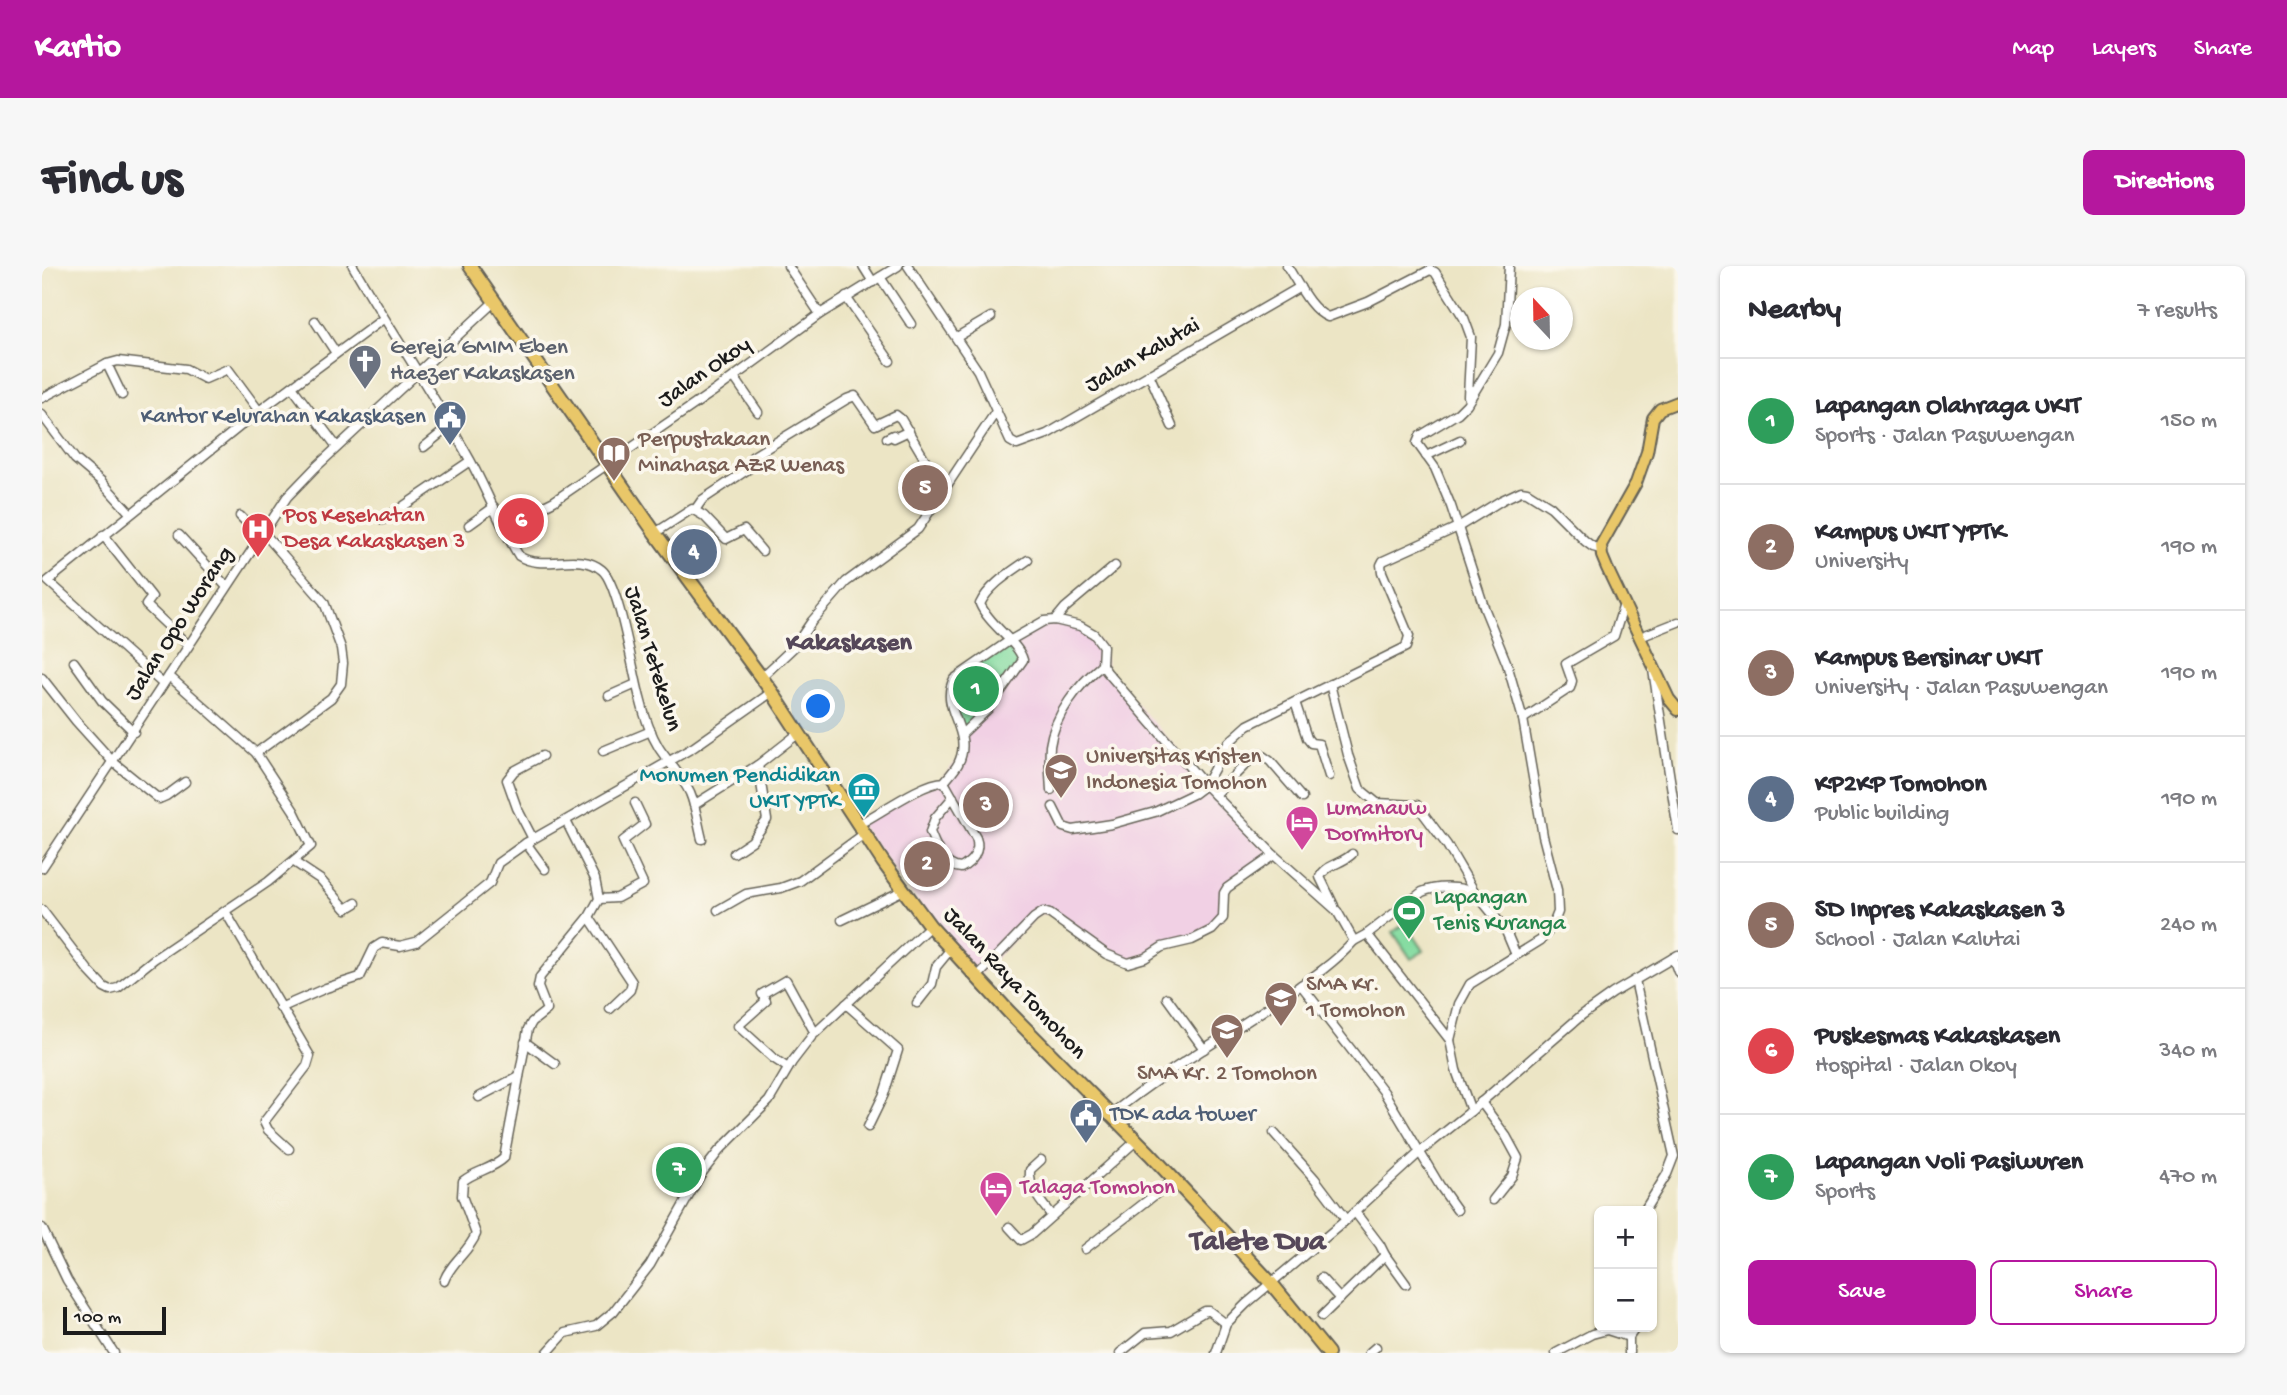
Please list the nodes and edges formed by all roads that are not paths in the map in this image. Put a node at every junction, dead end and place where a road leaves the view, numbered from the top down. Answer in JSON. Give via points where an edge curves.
{"nodes":[{"id":1,"x":353,"y":266,"type":"edge"},
{"id":2,"x":470,"y":266,"type":"edge"},
{"id":3,"x":788,"y":266,"type":"edge"},
{"id":4,"x":863,"y":266,"type":"edge"},
{"id":5,"x":898,"y":266,"type":"edge"},
{"id":6,"x":908,"y":266,"type":"edge"},
{"id":7,"x":1287,"y":266,"type":"edge"},
{"id":8,"x":1509,"y":266,"type":"edge"},
{"id":9,"x":876,"y":279,"type":"junction"},
{"id":10,"x":1300,"y":287,"type":"junction"},
{"id":11,"x":846,"y":297,"type":"junction"},
{"id":12,"x":494,"y":302,"type":"junction"},
{"id":13,"x":820,"y":314,"type":"junction"},
{"id":14,"x":991,"y":317,"type":"dead end"},
{"id":15,"x":383,"y":319,"type":"junction"},
{"id":16,"x":315,"y":321,"type":"dead end"},
{"id":17,"x":911,"y":324,"type":"dead end"},
{"id":18,"x":957,"y":337,"type":"junction"},
{"id":19,"x":336,"y":353,"type":"junction"},
{"id":20,"x":890,"y":361,"type":"dead end"},
{"id":21,"x":107,"y":364,"type":"junction"},
{"id":22,"x":418,"y":371,"type":"junction"},
{"id":23,"x":1149,"y":374,"type":"junction"},
{"id":24,"x":734,"y":377,"type":"junction"},
{"id":25,"x":292,"y":387,"type":"junction"},
{"id":26,"x":122,"y":395,"type":"dead end"},
{"id":27,"x":42,"y":397,"type":"edge"},
{"id":28,"x":1678,"y":402,"type":"edge"},
{"id":29,"x":1466,"y":404,"type":"junction"},
{"id":30,"x":259,"y":411,"type":"junction"},
{"id":31,"x":758,"y":412,"type":"dead end"},
{"id":32,"x":995,"y":413,"type":"junction"},
{"id":33,"x":42,"y":415,"type":"edge"},
{"id":34,"x":450,"y":426,"type":"junction"},
{"id":35,"x":1172,"y":426,"type":"dead end"},
{"id":36,"x":909,"y":431,"type":"junction"},
{"id":37,"x":887,"y":438,"type":"dead end"},
{"id":38,"x":1460,"y":440,"type":"dead end"},
{"id":39,"x":337,"y":447,"type":"junction"},
{"id":40,"x":424,"y":447,"type":"dead end"},
{"id":41,"x":1426,"y":456,"type":"junction"},
{"id":42,"x":470,"y":461,"type":"junction"},
{"id":43,"x":608,"y":463,"type":"junction"},
{"id":44,"x":943,"y":491,"type":"junction"},
{"id":45,"x":494,"y":507,"type":"junction"},
{"id":46,"x":695,"y":509,"type":"junction"},
{"id":47,"x":130,"y":513,"type":"junction"},
{"id":48,"x":240,"y":516,"type":"dead end"},
{"id":49,"x":500,"y":519,"type":"junction"},
{"id":50,"x":383,"y":520,"type":"dead end"},
{"id":51,"x":469,"y":525,"type":"dead end"},
{"id":52,"x":1458,"y":527,"type":"junction"},
{"id":53,"x":655,"y":533,"type":"junction"},
{"id":54,"x":262,"y":534,"type":"junction"},
{"id":55,"x":103,"y":535,"type":"junction"},
{"id":56,"x":178,"y":535,"type":"dead end"},
{"id":57,"x":1601,"y":549,"type":"junction"},
{"id":58,"x":762,"y":551,"type":"dead end"},
{"id":59,"x":1028,"y":560,"type":"dead end"},
{"id":60,"x":1115,"y":566,"type":"dead end"},
{"id":61,"x":44,"y":583,"type":"edge"},
{"id":62,"x":226,"y":586,"type":"junction"},
{"id":63,"x":1624,"y":604,"type":"junction"},
{"id":64,"x":1055,"y":621,"type":"junction"},
{"id":65,"x":1678,"y":622,"type":"edge"},
{"id":66,"x":1640,"y":637,"type":"junction"},
{"id":67,"x":1009,"y":641,"type":"junction"},
{"id":68,"x":188,"y":645,"type":"junction"},
{"id":69,"x":74,"y":662,"type":"dead end"},
{"id":70,"x":1653,"y":664,"type":"junction"},
{"id":71,"x":1102,"y":665,"type":"junction"},
{"id":72,"x":169,"y":676,"type":"junction"},
{"id":73,"x":42,"y":678,"type":"edge"},
{"id":74,"x":761,"y":678,"type":"junction"},
{"id":75,"x":163,"y":684,"type":"junction"},
{"id":76,"x":636,"y":684,"type":"junction"},
{"id":77,"x":1330,"y":684,"type":"junction"},
{"id":78,"x":772,"y":692,"type":"junction"},
{"id":79,"x":609,"y":696,"type":"dead end"},
{"id":80,"x":1295,"y":702,"type":"junction"},
{"id":81,"x":1678,"y":710,"type":"edge"},
{"id":82,"x":1524,"y":719,"type":"junction"},
{"id":83,"x":650,"y":731,"type":"junction"},
{"id":84,"x":134,"y":732,"type":"junction"},
{"id":85,"x":799,"y":733,"type":"junction"},
{"id":86,"x":963,"y":733,"type":"junction"},
{"id":87,"x":603,"y":751,"type":"dead end"},
{"id":88,"x":256,"y":753,"type":"junction"},
{"id":89,"x":542,"y":756,"type":"dead end"},
{"id":90,"x":668,"y":761,"type":"junction"},
{"id":91,"x":113,"y":762,"type":"junction"},
{"id":92,"x":758,"y":765,"type":"junction"},
{"id":93,"x":1329,"y":776,"type":"dead end"},
{"id":94,"x":185,"y":782,"type":"dead end"},
{"id":95,"x":944,"y":782,"type":"junction"},
{"id":96,"x":1205,"y":785,"type":"junction"},
{"id":97,"x":1051,"y":790,"type":"dead end"},
{"id":98,"x":1215,"y":795,"type":"junction"},
{"id":99,"x":953,"y":797,"type":"junction"},
{"id":100,"x":1302,"y":798,"type":"dead end"},
{"id":101,"x":635,"y":803,"type":"dead end"},
{"id":102,"x":694,"y":805,"type":"junction"},
{"id":103,"x":1053,"y":807,"type":"dead end"},
{"id":104,"x":566,"y":821,"type":"junction"},
{"id":105,"x":861,"y":829,"type":"junction"},
{"id":106,"x":1678,"y":830,"type":"edge"},
{"id":107,"x":702,"y":839,"type":"dead end"},
{"id":108,"x":529,"y":841,"type":"junction"},
{"id":109,"x":734,"y":853,"type":"dead end"},
{"id":110,"x":1352,"y":854,"type":"dead end"},
{"id":111,"x":1274,"y":855,"type":"junction"},
{"id":112,"x":294,"y":862,"type":"junction"},
{"id":113,"x":42,"y":868,"type":"edge"},
{"id":114,"x":545,"y":869,"type":"dead end"},
{"id":115,"x":904,"y":890,"type":"junction"},
{"id":116,"x":1474,"y":891,"type":"junction"},
{"id":117,"x":599,"y":899,"type":"junction"},
{"id":118,"x":356,"y":903,"type":"dead end"},
{"id":119,"x":42,"y":910,"type":"edge"},
{"id":120,"x":718,"y":910,"type":"dead end"},
{"id":121,"x":225,"y":911,"type":"junction"},
{"id":122,"x":1337,"y":911,"type":"junction"},
{"id":123,"x":589,"y":917,"type":"junction"},
{"id":124,"x":842,"y":920,"type":"dead end"},
{"id":125,"x":930,"y":926,"type":"junction"},
{"id":126,"x":1367,"y":933,"type":"junction"},
{"id":127,"x":1354,"y":941,"type":"junction"},
{"id":128,"x":950,"y":950,"type":"junction"},
{"id":129,"x":1516,"y":955,"type":"junction"},
{"id":130,"x":1675,"y":957,"type":"edge"},
{"id":131,"x":1678,"y":972,"type":"edge"},
{"id":132,"x":976,"y":978,"type":"junction"},
{"id":133,"x":1635,"y":980,"type":"junction"},
{"id":134,"x":1301,"y":985,"type":"junction"},
{"id":135,"x":1167,"y":998,"type":"dead end"},
{"id":136,"x":917,"y":1003,"type":"dead end"},
{"id":137,"x":846,"y":1004,"type":"junction"},
{"id":138,"x":280,"y":1008,"type":"junction"},
{"id":139,"x":610,"y":1009,"type":"dead end"},
{"id":140,"x":815,"y":1033,"type":"junction"},
{"id":141,"x":1450,"y":1040,"type":"junction"},
{"id":142,"x":525,"y":1042,"type":"junction"},
{"id":143,"x":1204,"y":1049,"type":"junction"},
{"id":144,"x":555,"y":1064,"type":"dead end"},
{"id":145,"x":788,"y":1068,"type":"junction"},
{"id":146,"x":519,"y":1076,"type":"junction"},
{"id":147,"x":479,"y":1097,"type":"dead end"},
{"id":148,"x":1481,"y":1102,"type":"junction"},
{"id":149,"x":1471,"y":1111,"type":"junction"},
{"id":150,"x":1110,"y":1116,"type":"junction"},
{"id":151,"x":869,"y":1127,"type":"dead end"},
{"id":152,"x":1274,"y":1133,"type":"dead end"},
{"id":153,"x":1136,"y":1141,"type":"junction"},
{"id":154,"x":289,"y":1149,"type":"dead end"},
{"id":155,"x":1420,"y":1152,"type":"junction"},
{"id":156,"x":1041,"y":1160,"type":"dead end"},
{"id":157,"x":1174,"y":1180,"type":"junction"},
{"id":158,"x":1493,"y":1200,"type":"dead end"},
{"id":159,"x":1647,"y":1206,"type":"edge"},
{"id":160,"x":1457,"y":1210,"type":"dead end"},
{"id":161,"x":1354,"y":1212,"type":"junction"},
{"id":162,"x":1052,"y":1216,"type":"junction"},
{"id":163,"x":1346,"y":1220,"type":"junction"},
{"id":164,"x":1009,"y":1227,"type":"dead end"},
{"id":165,"x":42,"y":1228,"type":"edge"},
{"id":166,"x":1085,"y":1249,"type":"dead end"},
{"id":167,"x":1385,"y":1255,"type":"junction"},
{"id":168,"x":1321,"y":1278,"type":"dead end"},
{"id":169,"x":444,"y":1281,"type":"dead end"},
{"id":170,"x":1271,"y":1283,"type":"junction"},
{"id":171,"x":1406,"y":1284,"type":"dead end"},
{"id":172,"x":1340,"y":1298,"type":"junction"},
{"id":173,"x":1322,"y":1315,"type":"dead end"},
{"id":174,"x":1226,"y":1324,"type":"junction"},
{"id":175,"x":1632,"y":1332,"type":"edge"},
{"id":176,"x":1629,"y":1337,"type":"junction"},
{"id":177,"x":1325,"y":1352,"type":"edge"},
{"id":178,"x":114,"y":1353,"type":"edge"},
{"id":179,"x":547,"y":1353,"type":"edge"},
{"id":180,"x":1119,"y":1353,"type":"edge"},
{"id":181,"x":1216,"y":1353,"type":"edge"},
{"id":182,"x":1556,"y":1353,"type":"edge"},
{"id":183,"x":1629,"y":1353,"type":"edge"}],
"edges":[{"from":1,"to":15,"type":"street","name":"Jalan Tetekelun"},
{"from":2,"to":12,"type":"highway","name":"Jalan Raya Tomohon"},
{"from":3,"to":13,"type":"street"},
{"from":4,"to":9,"type":"street"},
{"from":5,"to":9,"type":"street","name":"Jalan Okoy"},
{"from":6,"to":18,"type":"street","name":"Jalan Kalutai"},
{"from":7,"to":10,"type":"street"},
{"from":8,"to":29,"type":"street","via":[[1501,345]]},
{"from":9,"to":11,"type":"street","name":"Jalan Okoy"},
{"from":9,"to":17,"type":"street"},
{"from":10,"to":23,"type":"street","name":"Jalan Kalutai"},
{"from":10,"to":29,"type":"street","via":[[1328,317],[1430,270],[1435,272],[1471,337]]},
{"from":11,"to":13,"type":"street","name":"Jalan Okoy"},
{"from":11,"to":20,"type":"street"},
{"from":12,"to":22,"type":"street","name":"Jalan Opo Worang"},
{"from":12,"to":43,"type":"highway","name":"Jalan Raya Tomohon"},
{"from":13,"to":24,"type":"street","name":"Jalan Okoy"},
{"from":14,"to":18,"type":"street"},
{"from":15,"to":19,"type":"street"},
{"from":15,"to":22,"type":"street","name":"Jalan Tetekelun"},
{"from":16,"to":19,"type":"street"},
{"from":18,"to":32,"type":"street","name":"Jalan Kalutai"},
{"from":19,"to":25,"type":"street"},
{"from":21,"to":26,"type":"street"},
{"from":21,"to":27,"type":"street"},
{"from":21,"to":30,"type":"street","via":[[123,361],[186,369],[205,380],[228,369]]},
{"from":22,"to":34,"type":"street","name":"Jalan Tetekelun"},
{"from":22,"to":39,"type":"street","name":"Jalan Opo Worang"},
{"from":23,"to":32,"type":"street","name":"Jalan Kalutai","via":[[1022,445],[1011,443]]},
{"from":23,"to":35,"type":"street"},
{"from":24,"to":31,"type":"street"},
{"from":24,"to":43,"type":"street","name":"Jalan Okoy"},
{"from":25,"to":30,"type":"street"},
{"from":25,"to":39,"type":"street"},
{"from":28,"to":57,"type":"main road","via":[[1660,409],[1653,418],[1636,482]]},
{"from":29,"to":41,"type":"street","via":[[1417,440]]},
{"from":30,"to":47,"type":"street"},
{"from":32,"to":44,"type":"street"},
{"from":33,"to":47,"type":"street","via":[[75,459]]},
{"from":34,"to":40,"type":"street"},
{"from":34,"to":42,"type":"street","name":"Jalan Tetekelun"},
{"from":36,"to":37,"type":"street"},
{"from":36,"to":44,"type":"street"},
{"from":36,"to":46,"type":"street","via":[[896,415],[875,425],[853,396],[752,457],[752,466],[702,499]]},
{"from":38,"to":41,"type":"street"},
{"from":39,"to":54,"type":"street","name":"Jalan Opo Worang","via":[[294,489]]},
{"from":41,"to":52,"type":"street"},
{"from":42,"to":45,"type":"street","name":"Jalan Tetekelun"},
{"from":42,"to":50,"type":"street"},
{"from":43,"to":49,"type":"street","name":"Jalan Okoy","via":[[544,506],[527,500]]},
{"from":43,"to":53,"type":"highway","name":"Jalan Raya Tomohon"},
{"from":44,"to":74,"type":"street","via":[[918,529],[846,582],[794,647]]},
{"from":45,"to":49,"type":"street","name":"Jalan Tetekelun"},
{"from":45,"to":51,"type":"street"},
{"from":46,"to":53,"type":"street"},
{"from":46,"to":58,"type":"street","via":[[723,538],[743,529]]},
{"from":47,"to":55,"type":"street"},
{"from":48,"to":54,"type":"street"},
{"from":49,"to":76,"type":"street","name":"Jalan Tetekelun","via":[[519,556],[526,560],[584,562],[606,575]]},
{"from":52,"to":57,"type":"street","via":[[1516,492],[1527,492]]},
{"from":52,"to":77,"type":"street","via":[[1383,561],[1382,572],[1409,642]]},
{"from":52,"to":82,"type":"street"},
{"from":53,"to":74,"type":"highway","name":"Jalan Raya Tomohon"},
{"from":54,"to":62,"type":"street","name":"Jalan Opo Worang"},
{"from":54,"to":88,"type":"street","via":[[324,602],[343,663],[341,684],[331,698]]},
{"from":55,"to":61,"type":"street"},
{"from":55,"to":68,"type":"street","via":[[152,597],[146,605]]},
{"from":56,"to":62,"type":"street"},
{"from":57,"to":63,"type":"main road"},
{"from":59,"to":67,"type":"street","via":[[1001,580],[980,604]]},
{"from":60,"to":64,"type":"street"},
{"from":61,"to":75,"type":"street"},
{"from":62,"to":68,"type":"street","name":"Jalan Opo Worang"},
{"from":63,"to":66,"type":"main road"},
{"from":63,"to":82,"type":"street","via":[[1614,636],[1566,664],[1570,688]]},
{"from":64,"to":67,"type":"street","via":[[1044,621]]},
{"from":64,"to":71,"type":"street","via":[[1094,634],[1103,646]]},
{"from":65,"to":66,"type":"street"},
{"from":66,"to":70,"type":"main road"},
{"from":67,"to":86,"type":"street","via":[[1023,660],[989,708]]},
{"from":67,"to":86,"type":"street","via":[[951,685],[949,700]]},
{"from":68,"to":72,"type":"street","name":"Jalan Opo Worang"},
{"from":69,"to":84,"type":"street","via":[[102,701]]},
{"from":70,"to":81,"type":"main road"},
{"from":70,"to":106,"type":"street"},
{"from":71,"to":96,"type":"street"},
{"from":71,"to":97,"type":"street","via":[[1076,692],[1055,730],[1050,745]]},
{"from":72,"to":75,"type":"street","name":"Jalan Opo Worang"},
{"from":72,"to":88,"type":"street"},
{"from":73,"to":91,"type":"street"},
{"from":74,"to":78,"type":"highway","name":"Jalan Raya Tomohon"},
{"from":75,"to":84,"type":"street","name":"Jalan Opo Worang"},
{"from":76,"to":79,"type":"street"},
{"from":76,"to":83,"type":"street","name":"Jalan Tetekelun"},
{"from":77,"to":80,"type":"street"},
{"from":77,"to":116,"type":"street","via":[[1360,789],[1377,803],[1417,805]]},
{"from":78,"to":85,"type":"highway","name":"Jalan Raya Tomohon"},
{"from":78,"to":90,"type":"street"},
{"from":80,"to":93,"type":"street","via":[[1307,738],[1319,744]]},
{"from":80,"to":96,"type":"street","via":[[1238,733]]},
{"from":82,"to":129,"type":"street","via":[[1543,836],[1558,890],[1558,912],[1546,936]]},
{"from":83,"to":87,"type":"street"},
{"from":83,"to":90,"type":"street","name":"Jalan Tetekelun"},
{"from":84,"to":91,"type":"street","name":"Jalan Opo Worang"},
{"from":85,"to":92,"type":"street"},
{"from":85,"to":105,"type":"highway","name":"Jalan Raya Tomohon"},
{"from":86,"to":95,"type":"street","via":[[960,761]]},
{"from":88,"to":112,"type":"street","via":[[311,846]]},
{"from":89,"to":108,"type":"street","via":[[507,780]]},
{"from":90,"to":102,"type":"street","name":"Jalan Tetekelun"},
{"from":90,"to":104,"type":"street"},
{"from":91,"to":94,"type":"street","via":[[159,799]]},
{"from":91,"to":113,"type":"street","name":"Jalan Opo Worang"},
{"from":92,"to":102,"type":"street"},
{"from":92,"to":109,"type":"street","via":[[767,820],[752,841]]},
{"from":95,"to":99,"type":"street"},
{"from":95,"to":105,"type":"street","via":[[913,794]]},
{"from":96,"to":98,"type":"street"},
{"from":96,"to":103,"type":"street","via":[[1154,812],[1073,830],[1063,827]]},
{"from":98,"to":100,"type":"street","via":[[1260,754]]},
{"from":98,"to":111,"type":"street"},
{"from":99,"to":99,"type":"street","via":[[935,818],[930,832],[947,863],[961,868],[972,859],[978,843]]},
{"from":101,"to":117,"type":"street","via":[[645,824],[623,841],[644,882],[624,895]]},
{"from":102,"to":107,"type":"street","name":"Jalan Tetekelun"},
{"from":104,"to":108,"type":"street"},
{"from":104,"to":117,"type":"street","via":[[595,879]]},
{"from":105,"to":115,"type":"highway","name":"Jalan Raya Tomohon"},
{"from":105,"to":120,"type":"street","via":[[800,881],[746,894]]},
{"from":108,"to":114,"type":"street"},
{"from":108,"to":138,"type":"street","via":[[498,863],[490,883],[416,942],[379,945],[371,951],[359,977]]},
{"from":110,"to":122,"type":"street","via":[[1320,877]]},
{"from":111,"to":122,"type":"street"},
{"from":111,"to":132,"type":"street","via":[[1227,888],[1223,918],[1192,940],[1162,947],[1128,963],[1106,954],[1043,912]]},
{"from":112,"to":118,"type":"street","via":[[320,880],[346,909]]},
{"from":112,"to":121,"type":"street"},
{"from":115,"to":124,"type":"street"},
{"from":115,"to":125,"type":"highway","name":"Jalan Raya Tomohon"},
{"from":116,"to":126,"type":"street","via":[[1428,890]]},
{"from":116,"to":129,"type":"street","via":[[1505,929]]},
{"from":117,"to":123,"type":"street"},
{"from":119,"to":121,"type":"street","via":[[88,970],[110,990]]},
{"from":121,"to":138,"type":"street"},
{"from":122,"to":127,"type":"street"},
{"from":123,"to":139,"type":"street","via":[[632,982],[630,990]]},
{"from":123,"to":142,"type":"street","via":[[540,977],[538,987],[547,1010],[532,1021]]},
{"from":125,"to":128,"type":"highway","name":"Jalan Raya Tomohon"},
{"from":125,"to":137,"type":"street"},
{"from":126,"to":127,"type":"street"},
{"from":126,"to":141,"type":"street"},
{"from":127,"to":134,"type":"street"},
{"from":128,"to":132,"type":"highway","name":"Jalan Raya Tomohon"},
{"from":128,"to":136,"type":"street"},
{"from":129,"to":141,"type":"street","via":[[1471,984],[1459,1004]]},
{"from":130,"to":131,"type":"street"},
{"from":130,"to":133,"type":"street"},
{"from":132,"to":150,"type":"highway","name":"Jalan Raya Tomohon"},
{"from":133,"to":148,"type":"street","via":[[1582,1015]]},
{"from":133,"to":159,"type":"street","via":[[1674,1156]]},
{"from":134,"to":143,"type":"street"},
{"from":134,"to":155,"type":"street","via":[[1384,1092]]},
{"from":135,"to":143,"type":"street"},
{"from":137,"to":140,"type":"street"},
{"from":137,"to":151,"type":"street","via":[[898,1050]]},
{"from":138,"to":154,"type":"street","via":[[310,1056],[264,1122]]},
{"from":140,"to":145,"type":"street"},
{"from":140,"to":145,"type":"street","via":[[786,980],[762,994],[766,1001],[738,1026]]},
{"from":141,"to":149,"type":"street"},
{"from":142,"to":144,"type":"street"},
{"from":142,"to":146,"type":"street"},
{"from":143,"to":150,"type":"street"},
{"from":145,"to":179,"type":"street","via":[[769,1101],[701,1174],[650,1265],[619,1305],[596,1326],[565,1333]]},
{"from":146,"to":147,"type":"street"},
{"from":146,"to":169,"type":"street","via":[[504,1158],[463,1181],[462,1196],[476,1234]]},
{"from":148,"to":149,"type":"street"},
{"from":148,"to":158,"type":"street","via":[[1517,1158],[1512,1176]]},
{"from":149,"to":155,"type":"street"},
{"from":150,"to":153,"type":"highway","name":"Jalan Raya Tomohon"},
{"from":152,"to":163,"type":"street"},
{"from":153,"to":157,"type":"highway","name":"Jalan Raya Tomohon"},
{"from":153,"to":162,"type":"street"},
{"from":155,"to":160,"type":"street"},
{"from":155,"to":161,"type":"street"},
{"from":156,"to":162,"type":"street","via":[[1030,1170],[1030,1177]]},
{"from":157,"to":166,"type":"street"},
{"from":157,"to":170,"type":"highway","name":"Jalan Raya Tomohon"},
{"from":161,"to":163,"type":"street"},
{"from":161,"to":167,"type":"street"},
{"from":162,"to":164,"type":"street","via":[[1024,1239]]},
{"from":163,"to":170,"type":"street"},
{"from":165,"to":178,"type":"street","via":[[67,1280]]},
{"from":167,"to":171,"type":"street"},
{"from":167,"to":172,"type":"street"},
{"from":168,"to":172,"type":"street"},
{"from":170,"to":174,"type":"street"},
{"from":170,"to":177,"type":"highway","name":"Jalan Raya Tomohon"},
{"from":172,"to":173,"type":"street"},
{"from":174,"to":180,"type":"street","via":[[1207,1310],[1171,1331],[1145,1333]]},
{"from":174,"to":181,"type":"street"},
{"from":175,"to":176,"type":"street"},
{"from":176,"to":182,"type":"street","via":[[1607,1330]]},
{"from":176,"to":183,"type":"street"}]}
